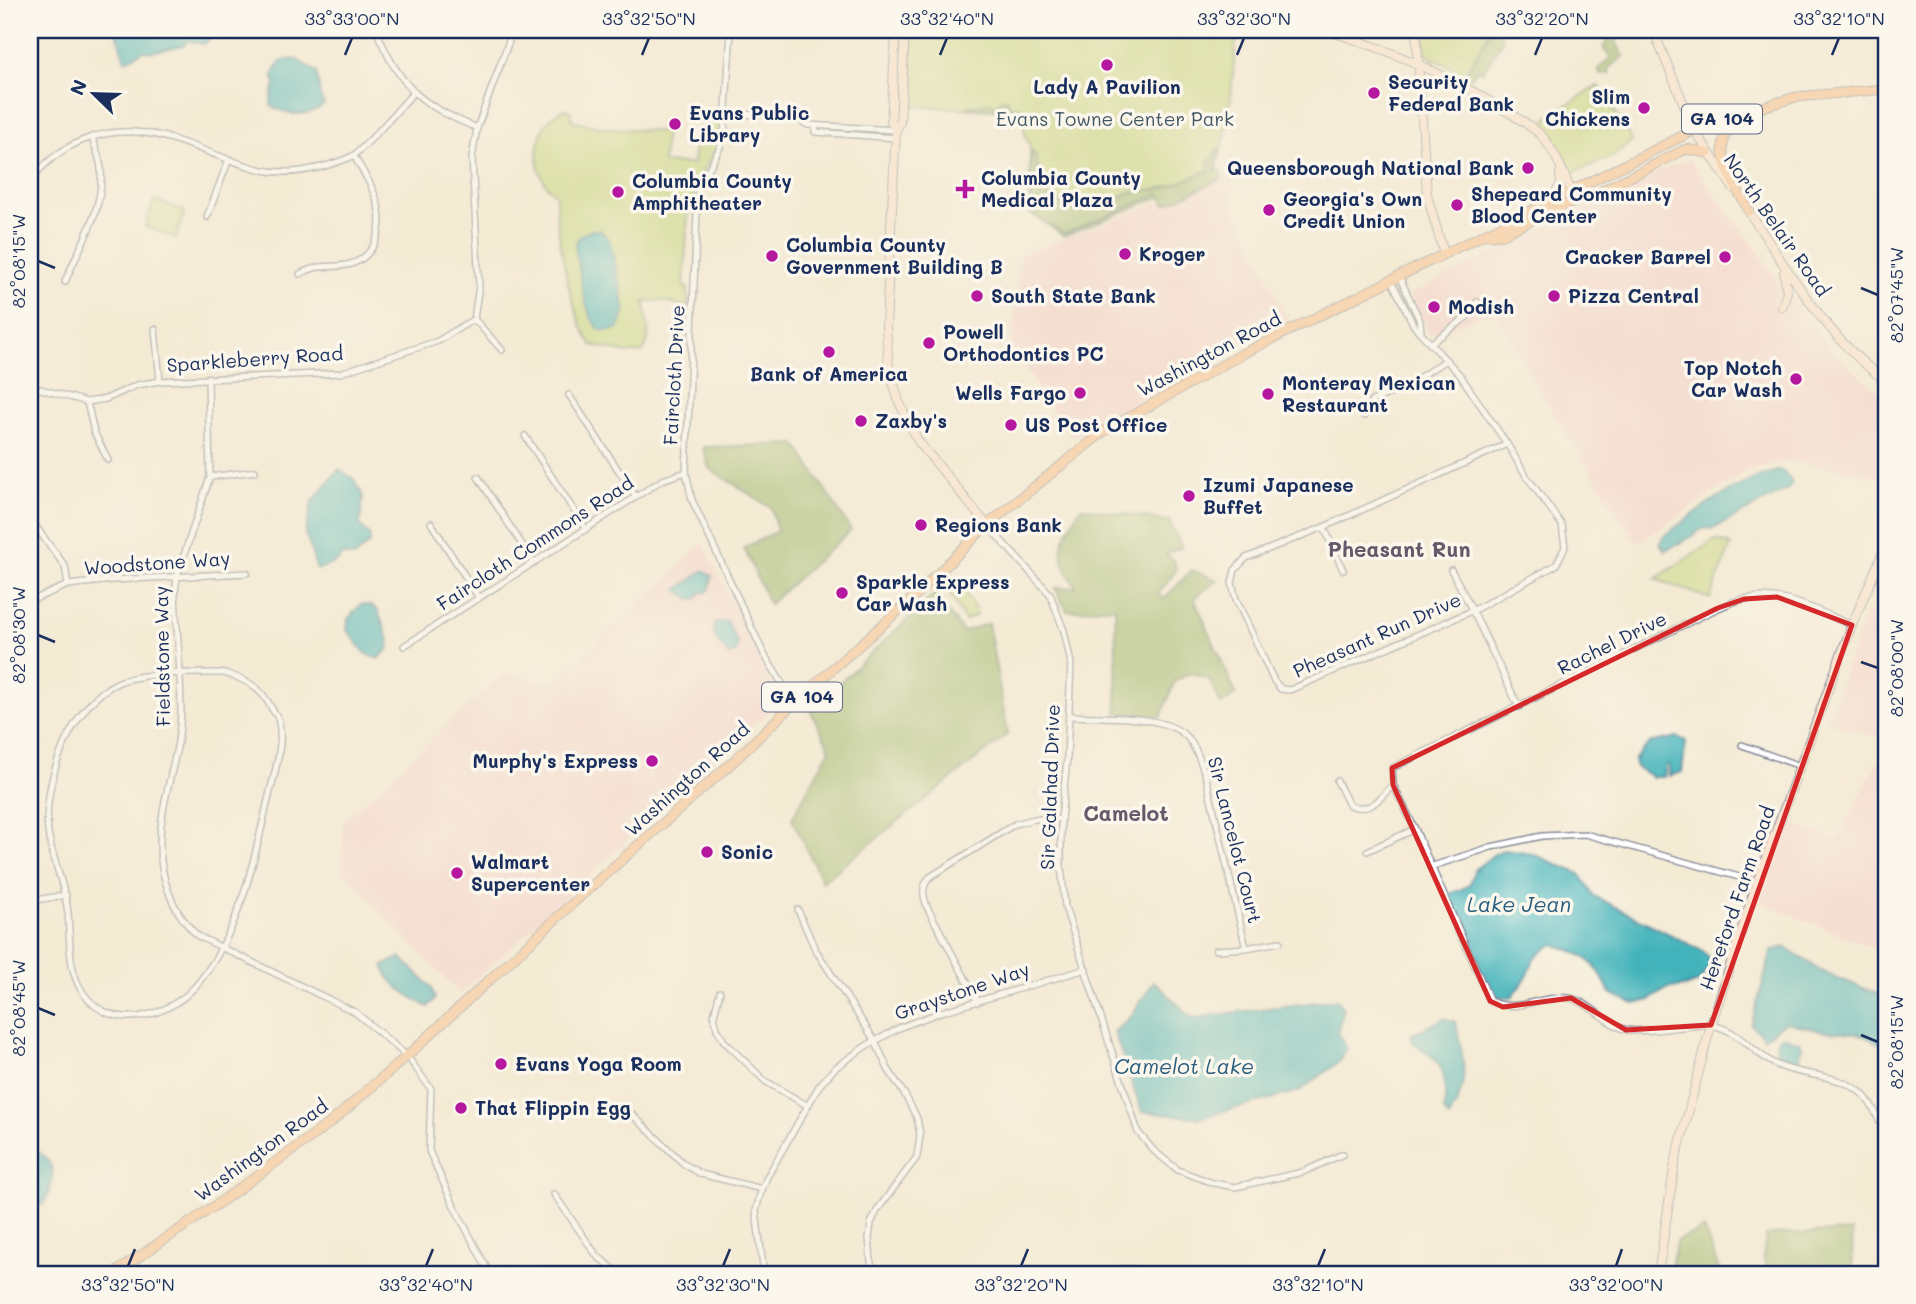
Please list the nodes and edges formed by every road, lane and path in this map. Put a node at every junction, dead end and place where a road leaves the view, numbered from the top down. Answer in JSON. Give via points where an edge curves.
{"nodes":[{"id":1,"x":376,"y":30,"type":"edge"},
{"id":2,"x":513,"y":30,"type":"edge"},
{"id":3,"x":731,"y":30,"type":"edge"},
{"id":4,"x":896,"y":30,"type":"edge"},
{"id":5,"x":905,"y":30,"type":"edge"},
{"id":6,"x":1324,"y":30,"type":"edge"},
{"id":7,"x":1416,"y":30,"type":"edge"},
{"id":8,"x":1653,"y":30,"type":"edge"},
{"id":9,"x":1419,"y":62,"type":"junction"},
{"id":10,"x":1886,"y":89,"type":"edge"},
{"id":11,"x":414,"y":92,"type":"junction"},
{"id":12,"x":1755,"y":108,"type":"junction"},
{"id":13,"x":726,"y":114,"type":"junction"},
{"id":14,"x":477,"y":128,"type":"junction"},
{"id":15,"x":1695,"y":131,"type":"junction"},
{"id":16,"x":896,"y":134,"type":"junction"},
{"id":17,"x":92,"y":137,"type":"junction"},
{"id":18,"x":1708,"y":153,"type":"junction"},
{"id":19,"x":354,"y":156,"type":"junction"},
{"id":20,"x":229,"y":159,"type":"junction"},
{"id":21,"x":1559,"y":166,"type":"junction"},
{"id":22,"x":30,"y":182,"type":"edge"},
{"id":23,"x":1572,"y":192,"type":"junction"},
{"id":24,"x":1547,"y":204,"type":"junction"},
{"id":25,"x":1749,"y":211,"type":"junction"},
{"id":26,"x":206,"y":217,"type":"dead end"},
{"id":27,"x":1483,"y":235,"type":"junction"},
{"id":28,"x":1444,"y":254,"type":"junction"},
{"id":29,"x":1783,"y":265,"type":"junction"},
{"id":30,"x":300,"y":274,"type":"dead end"},
{"id":31,"x":1395,"y":278,"type":"junction"},
{"id":32,"x":65,"y":282,"type":"dead end"},
{"id":33,"x":1478,"y":302,"type":"dead end"},
{"id":34,"x":1782,"y":307,"type":"dead end"},
{"id":35,"x":474,"y":319,"type":"junction"},
{"id":36,"x":155,"y":329,"type":"dead end"},
{"id":37,"x":1430,"y":344,"type":"junction"},
{"id":38,"x":502,"y":350,"type":"dead end"},
{"id":39,"x":1446,"y":360,"type":"junction"},
{"id":40,"x":208,"y":377,"type":"junction"},
{"id":41,"x":160,"y":381,"type":"junction"},
{"id":42,"x":1886,"y":381,"type":"edge"},
{"id":43,"x":30,"y":386,"type":"edge"},
{"id":44,"x":569,"y":395,"type":"dead end"},
{"id":45,"x":87,"y":402,"type":"junction"},
{"id":46,"x":1364,"y":416,"type":"dead end"},
{"id":47,"x":525,"y":436,"type":"dead end"},
{"id":48,"x":1507,"y":444,"type":"junction"},
{"id":49,"x":108,"y":460,"type":"dead end"},
{"id":50,"x":255,"y":471,"type":"dead end"},
{"id":51,"x":686,"y":472,"type":"junction"},
{"id":52,"x":210,"y":477,"type":"junction"},
{"id":53,"x":478,"y":477,"type":"dead end"},
{"id":54,"x":636,"y":497,"type":"junction"},
{"id":55,"x":30,"y":519,"type":"edge"},
{"id":56,"x":431,"y":523,"type":"dead end"},
{"id":57,"x":987,"y":525,"type":"junction"},
{"id":58,"x":1324,"y":527,"type":"junction"},
{"id":59,"x":586,"y":529,"type":"junction"},
{"id":60,"x":1886,"y":545,"type":"edge"},
{"id":61,"x":534,"y":563,"type":"junction"},
{"id":62,"x":1343,"y":570,"type":"dead end"},
{"id":63,"x":1451,"y":570,"type":"dead end"},
{"id":64,"x":247,"y":573,"type":"dead end"},
{"id":65,"x":177,"y":576,"type":"junction"},
{"id":66,"x":68,"y":585,"type":"junction"},
{"id":67,"x":479,"y":598,"type":"junction"},
{"id":68,"x":30,"y":601,"type":"edge"},
{"id":69,"x":1474,"y":610,"type":"junction"},
{"id":70,"x":1852,"y":625,"type":"junction"},
{"id":71,"x":404,"y":646,"type":"dead end"},
{"id":72,"x":179,"y":674,"type":"junction"},
{"id":73,"x":794,"y":703,"type":"junction"},
{"id":74,"x":1519,"y":707,"type":"junction"},
{"id":75,"x":1069,"y":716,"type":"junction"},
{"id":76,"x":1742,"y":745,"type":"dead end"},
{"id":77,"x":1800,"y":766,"type":"junction"},
{"id":78,"x":1337,"y":781,"type":"dead end"},
{"id":79,"x":1393,"y":785,"type":"junction"},
{"id":80,"x":1062,"y":819,"type":"junction"},
{"id":81,"x":1415,"y":829,"type":"junction"},
{"id":82,"x":1367,"y":851,"type":"dead end"},
{"id":83,"x":1430,"y":867,"type":"junction"},
{"id":84,"x":1757,"y":882,"type":"junction"},
{"id":85,"x":66,"y":895,"type":"junction"},
{"id":86,"x":30,"y":901,"type":"edge"},
{"id":87,"x":798,"y":910,"type":"dead end"},
{"id":88,"x":1280,"y":942,"type":"dead end"},
{"id":89,"x":220,"y":947,"type":"junction"},
{"id":90,"x":1246,"y":948,"type":"junction"},
{"id":91,"x":1216,"y":950,"type":"dead end"},
{"id":92,"x":1086,"y":969,"type":"junction"},
{"id":93,"x":720,"y":992,"type":"dead end"},
{"id":94,"x":978,"y":1002,"type":"junction"},
{"id":95,"x":1711,"y":1025,"type":"junction"},
{"id":96,"x":875,"y":1041,"type":"junction"},
{"id":97,"x":407,"y":1056,"type":"junction"},
{"id":98,"x":623,"y":1106,"type":"dead end"},
{"id":99,"x":808,"y":1106,"type":"junction"},
{"id":100,"x":1886,"y":1136,"type":"edge"},
{"id":101,"x":1343,"y":1154,"type":"dead end"},
{"id":102,"x":762,"y":1189,"type":"junction"},
{"id":103,"x":554,"y":1194,"type":"dead end"},
{"id":104,"x":113,"y":1274,"type":"edge"},
{"id":105,"x":491,"y":1274,"type":"edge"},
{"id":106,"x":620,"y":1274,"type":"edge"},
{"id":107,"x":764,"y":1274,"type":"edge"},
{"id":108,"x":872,"y":1274,"type":"edge"},
{"id":109,"x":1099,"y":1274,"type":"edge"},
{"id":110,"x":1154,"y":1274,"type":"edge"},
{"id":111,"x":1658,"y":1274,"type":"edge"}],
"edges":[{"from":1,"to":11,"type":"street","via":[[398,74]]},
{"from":2,"to":14,"type":"street"},
{"from":3,"to":13,"type":"street","name":"Faircloth Drive"},
{"from":4,"to":16,"type":"street","via":[[891,122]]},
{"from":5,"to":16,"type":"street","via":[[901,123]]},
{"from":6,"to":9,"type":"street"},
{"from":7,"to":9,"type":"street"},
{"from":8,"to":15,"type":"street","name":"North Belair Road"},
{"from":9,"to":21,"type":"street","via":[[1520,119],[1540,135]]},
{"from":9,"to":28,"type":"street","via":[[1427,195]]},
{"from":10,"to":12,"type":"main road","name":"Washington Road","number":"GA 104","via":[[1796,97]]},
{"from":11,"to":14,"type":"street","via":[[430,107]]},
{"from":11,"to":19,"type":"street"},
{"from":12,"to":15,"type":"main road","name":"Washington Road","number":"GA 104"},
{"from":12,"to":25,"type":"main road","via":[[1729,129],[1723,144],[1723,159]]},
{"from":13,"to":16,"type":"street","via":[[787,115],[815,129]]},
{"from":13,"to":51,"type":"street","name":"Faircloth Drive","via":[[719,152],[698,189]]},
{"from":14,"to":35,"type":"street","via":[[472,158],[479,285]]},
{"from":15,"to":18,"type":"street","name":"North Belair Road"},
{"from":15,"to":23,"type":"main road","name":"Washington Road","number":"GA 104"},
{"from":16,"to":57,"type":"street","via":[[886,326],[889,368],[918,441]]},
{"from":17,"to":20,"type":"street","via":[[137,131]]},
{"from":17,"to":22,"type":"street","via":[[68,146]]},
{"from":17,"to":32,"type":"street","via":[[101,167],[99,199],[89,233]]},
{"from":18,"to":25,"type":"street","name":"North Belair Road"},
{"from":18,"to":27,"type":"main road","name":"Washington Road","via":[[1686,149],[1503,234]]},
{"from":19,"to":20,"type":"street","via":[[307,171],[265,170]]},
{"from":19,"to":30,"type":"street","via":[[379,210],[377,237],[369,255],[348,265],[316,265]]},
{"from":20,"to":26,"type":"street"},
{"from":21,"to":23,"type":"street"},
{"from":21,"to":24,"type":"street","via":[[1560,184]]},
{"from":23,"to":24,"type":"main road","name":"Washington Road","number":"GA 104"},
{"from":24,"to":27,"type":"main road","name":"Washington Road","number":"GA 104"},
{"from":25,"to":29,"type":"street","name":"North Belair Road"},
{"from":27,"to":28,"type":"main road","name":"Washington Road","number":"GA 104"},
{"from":28,"to":31,"type":"main road","name":"Washington Road","number":"GA 104"},
{"from":29,"to":34,"type":"street","via":[[1787,292]]},
{"from":29,"to":42,"type":"street","name":"North Belair Road","via":[[1802,294],[1862,362]]},
{"from":31,"to":37,"type":"street","name":"Pheasant Run Drive"},
{"from":31,"to":57,"type":"main road","name":"Washington Road","number":"GA 104","via":[[1244,353],[1103,432]]},
{"from":33,"to":37,"type":"street","via":[[1467,317]]},
{"from":35,"to":38,"type":"street"},
{"from":35,"to":40,"type":"street","name":"Sparkleberry Road","via":[[438,341],[340,373]]},
{"from":36,"to":41,"type":"street"},
{"from":37,"to":39,"type":"street","name":"Pheasant Run Drive"},
{"from":39,"to":46,"type":"street","via":[[1403,388],[1372,401]]},
{"from":39,"to":48,"type":"street","name":"Pheasant Run Drive"},
{"from":40,"to":41,"type":"street","name":"Sparkleberry Road"},
{"from":40,"to":52,"type":"street","name":"Fieldstone Way"},
{"from":41,"to":45,"type":"street","name":"Sparkleberry Road"},
{"from":43,"to":45,"type":"street"},
{"from":44,"to":54,"type":"street"},
{"from":45,"to":49,"type":"street","via":[[94,432]]},
{"from":47,"to":59,"type":"street"},
{"from":48,"to":58,"type":"street","name":"Pheasant Run Drive"},
{"from":48,"to":69,"type":"street","name":"Pheasant Run Drive","via":[[1562,525],[1565,547],[1556,565]]},
{"from":50,"to":52,"type":"street"},
{"from":51,"to":54,"type":"street","name":"Faircloth Commons Road","via":[[669,476]]},
{"from":51,"to":73,"type":"street","name":"Faircloth Drive","via":[[692,500],[764,654]]},
{"from":52,"to":65,"type":"street","name":"Fieldstone Way"},
{"from":53,"to":61,"type":"street"},
{"from":54,"to":59,"type":"street","name":"Faircloth Commons Road"},
{"from":55,"to":66,"type":"street","via":[[65,566]]},
{"from":56,"to":67,"type":"street"},
{"from":57,"to":73,"type":"main road","name":"Washington Road","number":"GA 104"},
{"from":57,"to":75,"type":"street","name":"Sir Galahad Drive","via":[[1050,594],[1070,663]]},
{"from":58,"to":62,"type":"street"},
{"from":58,"to":69,"type":"street","name":"Pheasant Run Drive","via":[[1246,558],[1235,570],[1236,599],[1281,689],[1290,690]]},
{"from":59,"to":61,"type":"street","name":"Faircloth Commons Road"},
{"from":60,"to":70,"type":"street","name":"Hereford Farm Road"},
{"from":61,"to":67,"type":"street","name":"Faircloth Commons Road"},
{"from":63,"to":69,"type":"street"},
{"from":64,"to":65,"type":"street","name":"Woodstone Way"},
{"from":65,"to":66,"type":"street","name":"Woodstone Way"},
{"from":65,"to":72,"type":"street","name":"Fieldstone Way"},
{"from":66,"to":68,"type":"street","name":"Woodstone Way"},
{"from":67,"to":71,"type":"street","name":"Faircloth Commons Road"},
{"from":69,"to":74,"type":"street"},
{"from":70,"to":74,"type":"street","name":"Rachel Drive","via":[[1777,597],[1744,599]]},
{"from":70,"to":77,"type":"street","name":"Hereford Farm Road"},
{"from":72,"to":85,"type":"street","via":[[120,682],[103,692],[71,734],[54,771],[47,803],[48,833]]},
{"from":72,"to":89,"type":"street","name":"Fieldstone Way","via":[[177,759],[161,821],[165,882],[187,926]]},
{"from":72,"to":89,"type":"street","via":[[224,673],[243,678],[260,689],[279,723],[278,755],[250,875]]},
{"from":73,"to":97,"type":"main road","name":"Washington Road","number":"GA 104"},
{"from":74,"to":79,"type":"street","name":"Rachel Drive","via":[[1392,768]]},
{"from":75,"to":80,"type":"street","name":"Sir Galahad Drive"},
{"from":75,"to":90,"type":"street","name":"Sir Lancelot Court","via":[[1140,719],[1187,736],[1206,777]]},
{"from":76,"to":77,"type":"street"},
{"from":77,"to":84,"type":"street","name":"Hereford Farm Road"},
{"from":78,"to":79,"type":"street","via":[[1349,805],[1361,809],[1373,806]]},
{"from":79,"to":81,"type":"street"},
{"from":80,"to":92,"type":"street","name":"Sir Galahad Drive","via":[[1065,907]]},
{"from":80,"to":94,"type":"street","via":[[1014,824],[924,884],[927,907]]},
{"from":81,"to":82,"type":"street"},
{"from":81,"to":83,"type":"street"},
{"from":83,"to":84,"type":"street","via":[[1542,836],[1585,834]]},
{"from":83,"to":95,"type":"street","via":[[1490,1001],[1503,1007],[1572,998],[1626,1030]]},
{"from":84,"to":95,"type":"street","name":"Hereford Farm Road"},
{"from":85,"to":86,"type":"street"},
{"from":85,"to":89,"type":"street","via":[[79,986],[91,1002],[116,1015],[142,1017],[169,1009],[198,984]]},
{"from":87,"to":96,"type":"street","via":[[815,949]]},
{"from":88,"to":90,"type":"street"},
{"from":89,"to":97,"type":"street","name":"Fieldstone Way","via":[[355,1012]]},
{"from":90,"to":91,"type":"street"},
{"from":92,"to":94,"type":"street","name":"Graystone Way"},
{"from":92,"to":101,"type":"street","name":"Sir Galahad Drive","via":[[1138,1132],[1178,1170],[1235,1187],[1303,1172]]},
{"from":93,"to":99,"type":"street","via":[[714,1015],[724,1041],[765,1081]]},
{"from":94,"to":96,"type":"street","name":"Graystone Way","via":[[901,1027]]},
{"from":95,"to":100,"type":"street","via":[[1735,1033],[1778,1065],[1859,1091],[1871,1103]]},
{"from":95,"to":111,"type":"street","name":"Hereford Farm Road","via":[[1675,1163]]},
{"from":96,"to":99,"type":"street","name":"Graystone Way","via":[[835,1068]]},
{"from":96,"to":108,"type":"street","via":[[917,1118],[920,1135],[918,1157],[871,1223]]},
{"from":97,"to":104,"type":"main road","name":"Washington Road","number":"GA 104","via":[[330,1123]]},
{"from":97,"to":105,"type":"street","name":"Fieldstone Way","via":[[431,1089],[429,1151]]},
{"from":98,"to":102,"type":"street","via":[[684,1164],[701,1174]]},
{"from":99,"to":102,"type":"street","name":"Graystone Way"},
{"from":102,"to":107,"type":"street","name":"Graystone Way","via":[[756,1210]]},
{"from":103,"to":106,"type":"street","via":[[597,1256]]},
{"from":109,"to":110,"type":"street","via":[[1117,1268]]}]}
